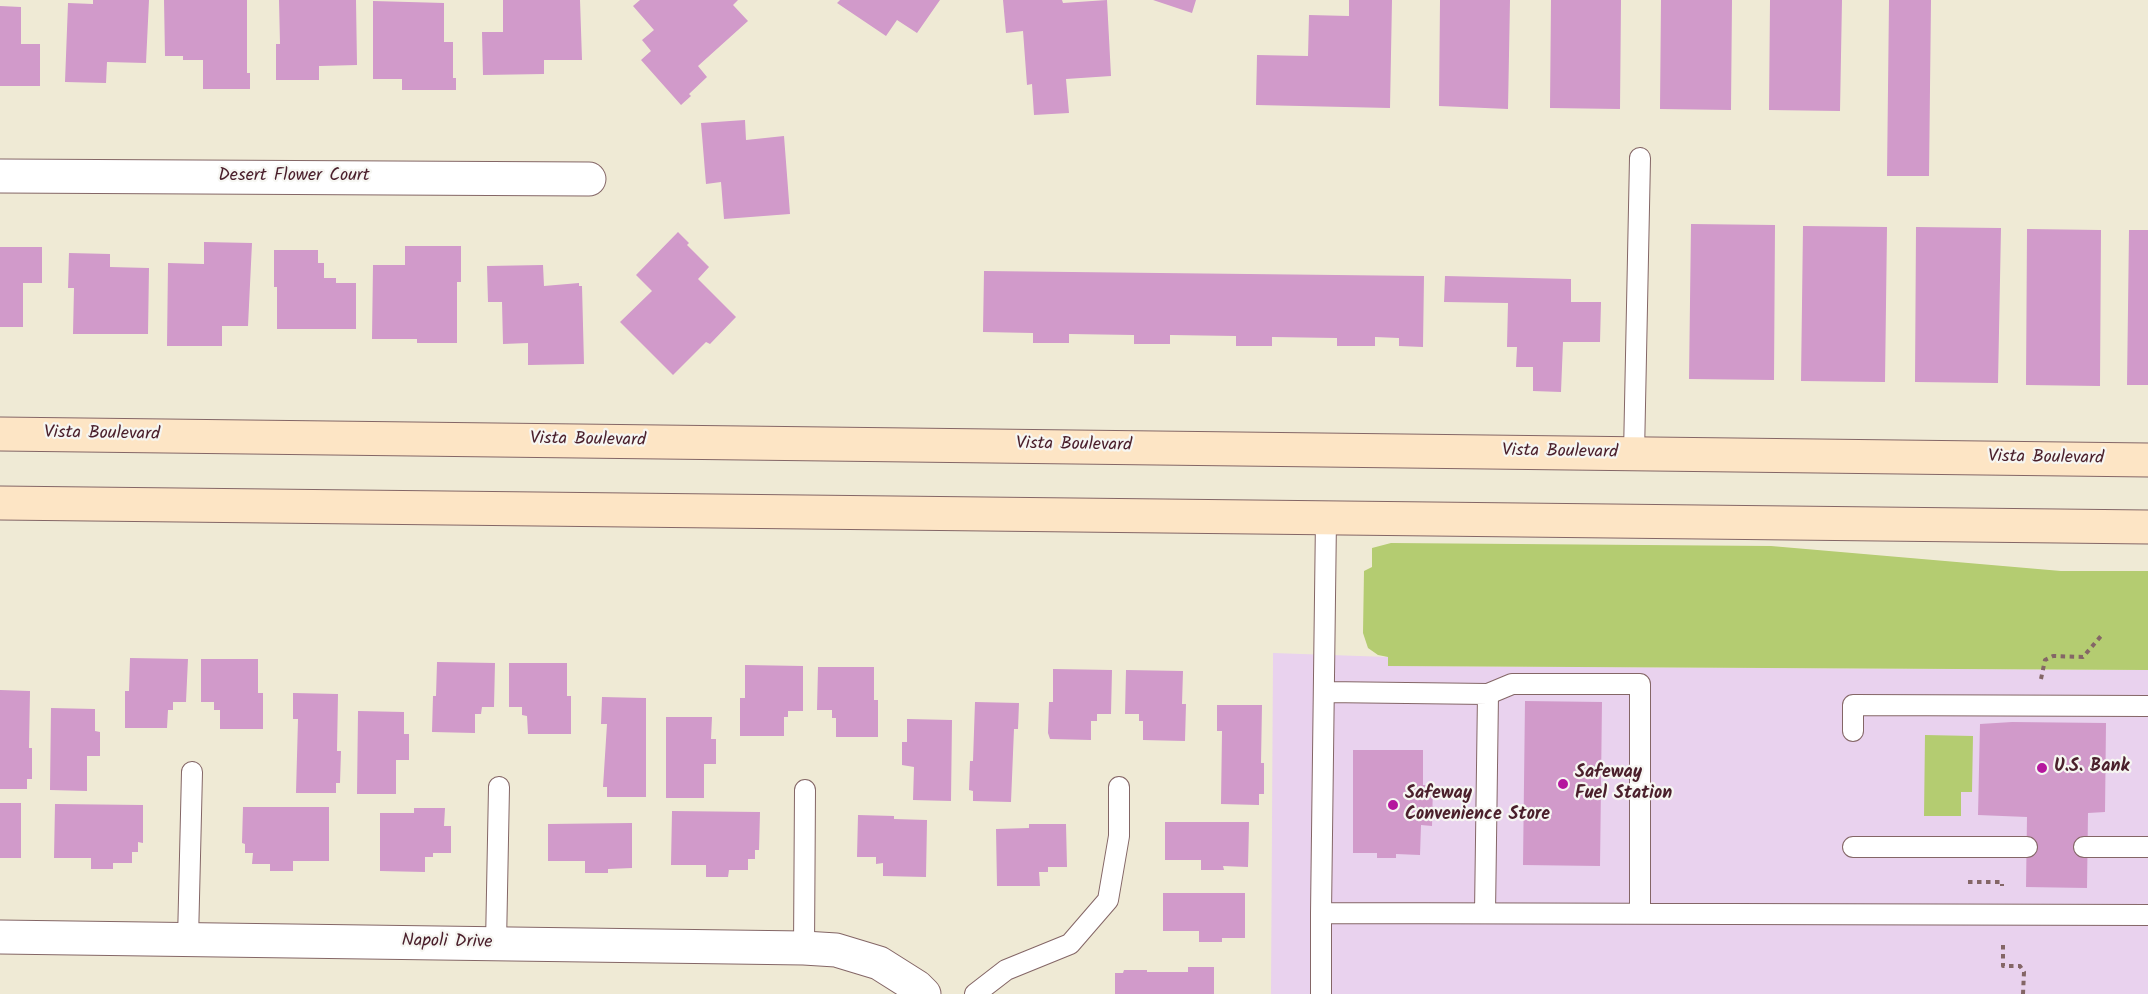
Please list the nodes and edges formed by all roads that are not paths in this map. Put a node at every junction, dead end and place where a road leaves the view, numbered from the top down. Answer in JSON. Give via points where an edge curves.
{"nodes":[{"id":1,"x":1641,"y":158,"type":"dead end"},
{"id":2,"x":0,"y":176,"type":"edge"},
{"id":3,"x":589,"y":179,"type":"dead end"},
{"id":4,"x":0,"y":434,"type":"edge"},
{"id":5,"x":1634,"y":454,"type":"junction"},
{"id":6,"x":2148,"y":460,"type":"edge"},
{"id":7,"x":0,"y":503,"type":"edge"},
{"id":8,"x":1326,"y":518,"type":"junction"},
{"id":9,"x":2146,"y":527,"type":"edge"},
{"id":10,"x":1325,"y":692,"type":"junction"},
{"id":11,"x":1488,"y":694,"type":"junction"},
{"id":12,"x":2148,"y":706,"type":"edge"},
{"id":13,"x":1853,"y":731,"type":"dead end"},
{"id":14,"x":192,"y":772,"type":"dead end"},
{"id":15,"x":499,"y":787,"type":"dead end"},
{"id":16,"x":1119,"y":787,"type":"dead end"},
{"id":17,"x":805,"y":790,"type":"dead end"},
{"id":18,"x":1853,"y":847,"type":"dead end"},
{"id":19,"x":2027,"y":847,"type":"dead end"},
{"id":20,"x":2084,"y":847,"type":"dead end"},
{"id":21,"x":2148,"y":847,"type":"edge"},
{"id":22,"x":1321,"y":913,"type":"junction"},
{"id":23,"x":1485,"y":913,"type":"junction"},
{"id":24,"x":1641,"y":914,"type":"junction"},
{"id":25,"x":2148,"y":915,"type":"edge"},
{"id":26,"x":0,"y":937,"type":"edge"},
{"id":27,"x":188,"y":940,"type":"junction"},
{"id":28,"x":496,"y":944,"type":"junction"},
{"id":29,"x":804,"y":948,"type":"junction"},
{"id":30,"x":924,"y":994,"type":"edge"},
{"id":31,"x":975,"y":994,"type":"edge"},
{"id":32,"x":1321,"y":994,"type":"edge"}],
"edges":[{"from":1,"to":5,"type":"lane"},
{"from":2,"to":3,"type":"street","name":"Desert Flower Court"},
{"from":4,"to":5,"type":"main road","name":"Vista Boulevard"},
{"from":5,"to":6,"type":"main road","name":"Vista Boulevard"},
{"from":7,"to":8,"type":"main road"},
{"from":8,"to":9,"type":"main road"},
{"from":8,"to":10,"type":"lane"},
{"from":10,"to":11,"type":"lane"},
{"from":10,"to":22,"type":"lane"},
{"from":11,"to":23,"type":"lane"},
{"from":11,"to":24,"type":"lane","via":[[1512,684],[1641,684]]},
{"from":12,"to":13,"type":"lane","via":[[1853,705]]},
{"from":14,"to":27,"type":"lane"},
{"from":15,"to":28,"type":"lane"},
{"from":16,"to":31,"type":"lane","via":[[1119,836],[1108,900],[1070,944],[1006,970]]},
{"from":17,"to":29,"type":"lane"},
{"from":18,"to":19,"type":"lane"},
{"from":20,"to":21,"type":"lane"},
{"from":22,"to":23,"type":"lane"},
{"from":22,"to":32,"type":"lane"},
{"from":23,"to":24,"type":"lane"},
{"from":24,"to":25,"type":"lane"},
{"from":26,"to":27,"type":"street","name":"Napoli Drive"},
{"from":27,"to":28,"type":"street","name":"Napoli Drive"},
{"from":28,"to":29,"type":"street","name":"Napoli Drive"},
{"from":29,"to":30,"type":"street","name":"Napoli Drive","via":[[836,950],[879,963]]}]}
